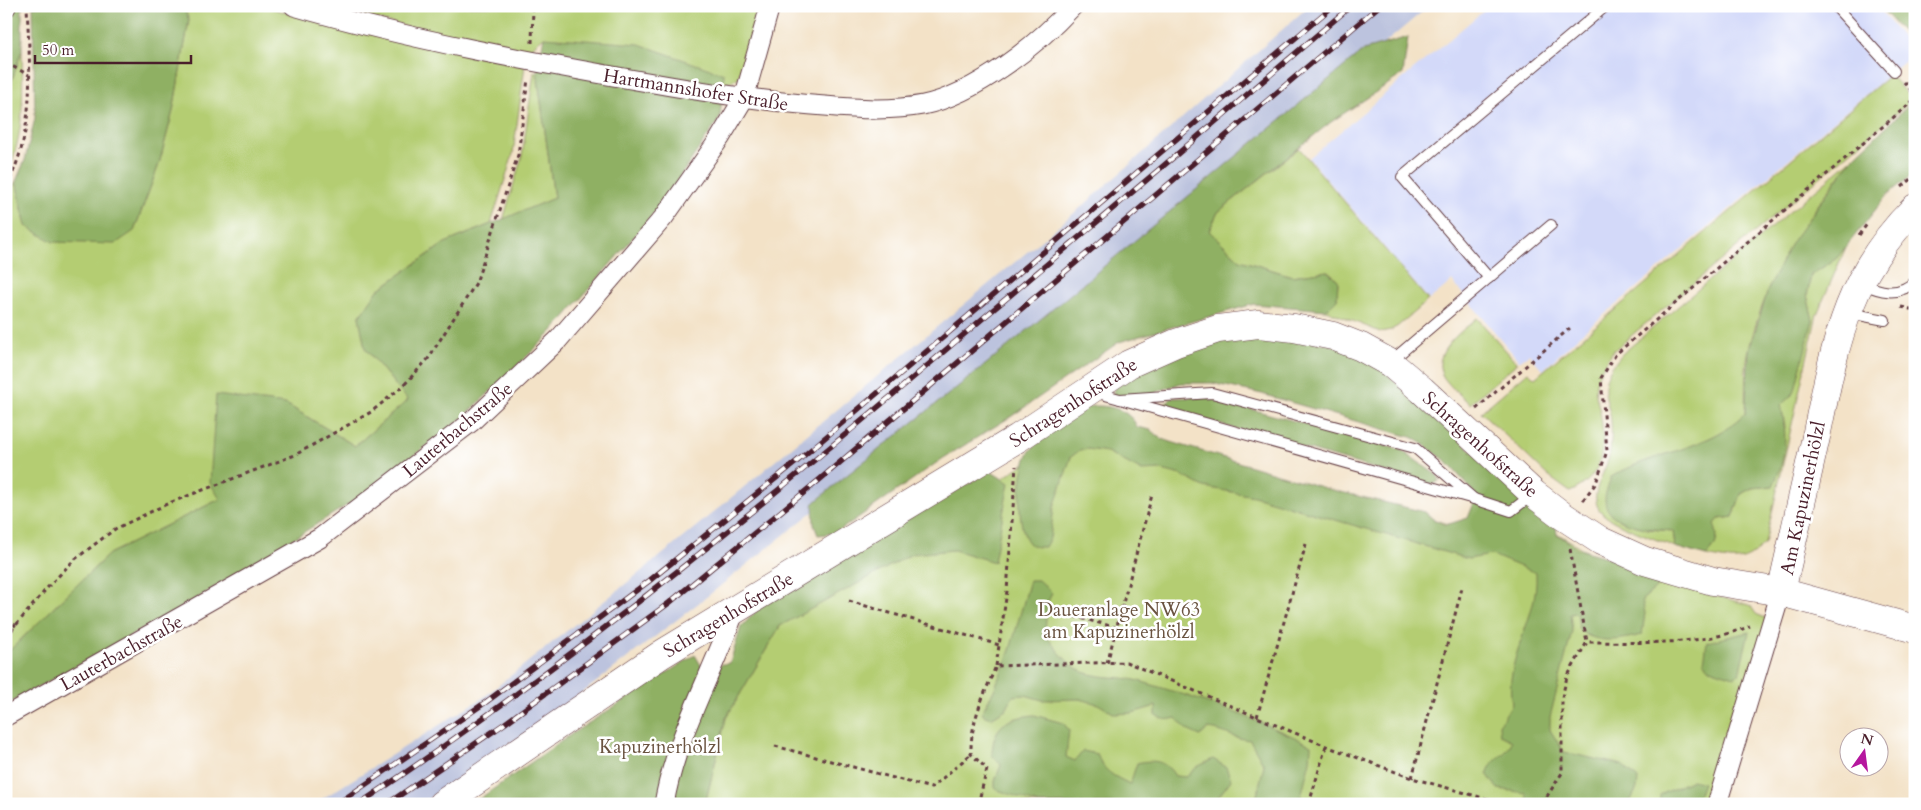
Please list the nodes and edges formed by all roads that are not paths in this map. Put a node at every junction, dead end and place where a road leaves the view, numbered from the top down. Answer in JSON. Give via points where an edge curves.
{"nodes":[{"id":1,"x":294,"y":6,"type":"edge"},
{"id":2,"x":770,"y":6,"type":"edge"},
{"id":3,"x":1073,"y":6,"type":"edge"},
{"id":4,"x":1606,"y":6,"type":"edge"},
{"id":5,"x":1835,"y":6,"type":"edge"},
{"id":6,"x":1894,"y":71,"type":"dead end"},
{"id":7,"x":744,"y":98,"type":"junction"},
{"id":8,"x":1915,"y":208,"type":"edge"},
{"id":9,"x":1551,"y":225,"type":"dead end"},
{"id":10,"x":1489,"y":278,"type":"junction"},
{"id":11,"x":1915,"y":281,"type":"edge"},
{"id":12,"x":1860,"y":283,"type":"junction"},
{"id":13,"x":1847,"y":312,"type":"junction"},
{"id":14,"x":1885,"y":320,"type":"dead end"},
{"id":15,"x":1390,"y":363,"type":"junction"},
{"id":16,"x":1089,"y":391,"type":"junction"},
{"id":17,"x":1120,"y":399,"type":"junction"},
{"id":18,"x":1534,"y":494,"type":"junction"},
{"id":19,"x":1474,"y":500,"type":"junction"},
{"id":20,"x":1781,"y":592,"type":"junction"},
{"id":21,"x":735,"y":610,"type":"junction"},
{"id":22,"x":1915,"y":629,"type":"edge"},
{"id":23,"x":6,"y":716,"type":"edge"},
{"id":24,"x":442,"y":804,"type":"edge"},
{"id":25,"x":664,"y":804,"type":"edge"},
{"id":26,"x":1717,"y":804,"type":"edge"}],
"edges":[{"from":1,"to":7,"type":"street","name":"Hartmannshofer Straße","via":[[376,29],[531,62]]},
{"from":2,"to":7,"type":"street","name":"Lauterbachstraße"},
{"from":3,"to":7,"type":"street","name":"Hartmannshofer Straße","via":[[1057,24],[972,87],[924,105],[872,110]]},
{"from":4,"to":10,"type":"lane","via":[[1402,177]]},
{"from":5,"to":6,"type":"lane"},
{"from":7,"to":23,"type":"street","name":"Lauterbachstraße","via":[[664,217],[558,340],[470,423],[320,538]]},
{"from":8,"to":12,"type":"street","name":"Am Kapuzinerhölzl","via":[[1873,256]]},
{"from":9,"to":10,"type":"lane"},
{"from":10,"to":15,"type":"lane"},
{"from":11,"to":12,"type":"lane","via":[[1896,292],[1880,291]]},
{"from":12,"to":13,"type":"street","name":"Am Kapuzinerhölzl"},
{"from":13,"to":14,"type":"lane"},
{"from":13,"to":20,"type":"street","name":"Am Kapuzinerhölzl","via":[[1834,352]]},
{"from":15,"to":16,"type":"street","name":"Schragenhofstraße","via":[[1361,346],[1333,336],[1258,324],[1218,329],[1176,343],[1129,364]]},
{"from":15,"to":18,"type":"street","name":"Schragenhofstraße"},
{"from":16,"to":17,"type":"lane"},
{"from":16,"to":21,"type":"street","name":"Schragenhofstraße","via":[[1018,438]]},
{"from":17,"to":19,"type":"lane"},
{"from":17,"to":19,"type":"lane","via":[[1212,393],[1415,448]]},
{"from":18,"to":19,"type":"lane","via":[[1511,511]]},
{"from":18,"to":20,"type":"street","name":"Schragenhofstraße","via":[[1601,541],[1645,561],[1713,581]]},
{"from":20,"to":22,"type":"street","name":"Schragenhofstraße"},
{"from":20,"to":26,"type":"street","name":"Am Kapuzinerhölzl"},
{"from":21,"to":24,"type":"street","name":"Schragenhofstraße","via":[[662,654]]},
{"from":21,"to":25,"type":"street","via":[[716,661],[689,718],[669,775]]}]}
